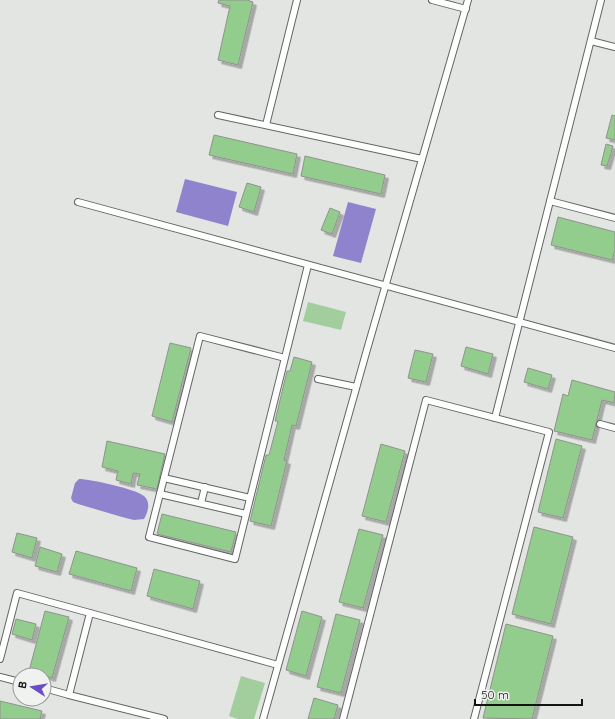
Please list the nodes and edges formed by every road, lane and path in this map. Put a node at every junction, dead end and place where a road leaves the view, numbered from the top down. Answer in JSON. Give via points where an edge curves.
{"nodes":[{"id":1,"x":297,"y":0,"type":"edge"},
{"id":2,"x":432,"y":0,"type":"edge"},
{"id":3,"x":468,"y":0,"type":"edge"},
{"id":4,"x":601,"y":0,"type":"edge"},
{"id":5,"x":466,"y":10,"type":"junction"},
{"id":6,"x":591,"y":41,"type":"junction"},
{"id":7,"x":615,"y":48,"type":"edge"},
{"id":8,"x":218,"y":115,"type":"dead end"},
{"id":9,"x":266,"y":125,"type":"junction"},
{"id":10,"x":422,"y":160,"type":"junction"},
{"id":11,"x":550,"y":201,"type":"junction"},
{"id":12,"x":78,"y":202,"type":"dead end"},
{"id":13,"x":615,"y":218,"type":"edge"},
{"id":14,"x":308,"y":265,"type":"junction"},
{"id":15,"x":386,"y":286,"type":"junction"},
{"id":16,"x":519,"y":322,"type":"junction"},
{"id":17,"x":615,"y":348,"type":"edge"},
{"id":18,"x":285,"y":358,"type":"junction"},
{"id":19,"x":318,"y":379,"type":"dead end"},
{"id":20,"x":356,"y":387,"type":"junction"},
{"id":21,"x":495,"y":418,"type":"junction"},
{"id":22,"x":600,"y":424,"type":"dead end"},
{"id":23,"x":615,"y":428,"type":"edge"},
{"id":24,"x":164,"y":478,"type":"junction"},
{"id":25,"x":205,"y":487,"type":"junction"},
{"id":26,"x":160,"y":494,"type":"junction"},
{"id":27,"x":250,"y":498,"type":"junction"},
{"id":28,"x":201,"y":503,"type":"junction"},
{"id":29,"x":246,"y":514,"type":"junction"},
{"id":30,"x":90,"y":613,"type":"junction"},
{"id":31,"x":0,"y":659,"type":"edge"},
{"id":32,"x":278,"y":665,"type":"junction"},
{"id":33,"x":0,"y":677,"type":"edge"},
{"id":34,"x":12,"y":680,"type":"edge"},
{"id":35,"x":52,"y":690,"type":"edge"},
{"id":36,"x":69,"y":695,"type":"junction"},
{"id":37,"x":164,"y":719,"type":"edge"},
{"id":38,"x":263,"y":719,"type":"edge"},
{"id":39,"x":343,"y":719,"type":"edge"},
{"id":40,"x":474,"y":719,"type":"edge"}],
"edges":[{"from":1,"to":9,"type":"lane"},
{"from":2,"to":5,"type":"lane"},
{"from":3,"to":5,"type":"lane"},
{"from":4,"to":6,"type":"lane"},
{"from":5,"to":10,"type":"lane"},
{"from":6,"to":7,"type":"lane"},
{"from":6,"to":11,"type":"lane"},
{"from":8,"to":9,"type":"lane"},
{"from":9,"to":10,"type":"lane"},
{"from":10,"to":15,"type":"lane"},
{"from":11,"to":13,"type":"lane"},
{"from":11,"to":16,"type":"lane"},
{"from":12,"to":14,"type":"lane"},
{"from":14,"to":15,"type":"lane"},
{"from":14,"to":18,"type":"lane"},
{"from":15,"to":16,"type":"lane"},
{"from":15,"to":20,"type":"lane"},
{"from":16,"to":17,"type":"lane"},
{"from":16,"to":21,"type":"lane"},
{"from":18,"to":24,"type":"lane","via":[[200,336]]},
{"from":18,"to":27,"type":"lane"},
{"from":19,"to":20,"type":"lane"},
{"from":20,"to":32,"type":"lane"},
{"from":21,"to":39,"type":"lane","via":[[426,400]]},
{"from":21,"to":40,"type":"lane","via":[[549,432]]},
{"from":22,"to":23,"type":"lane"},
{"from":24,"to":25,"type":"lane"},
{"from":24,"to":26,"type":"lane"},
{"from":25,"to":27,"type":"lane"},
{"from":25,"to":28,"type":"lane"},
{"from":26,"to":28,"type":"lane"},
{"from":26,"to":29,"type":"lane","via":[[149,537],[235,559]]},
{"from":27,"to":29,"type":"lane"},
{"from":28,"to":29,"type":"lane"},
{"from":30,"to":31,"type":"lane","via":[[17,593]]},
{"from":30,"to":32,"type":"lane"},
{"from":30,"to":36,"type":"lane"},
{"from":32,"to":38,"type":"lane"},
{"from":33,"to":34,"type":"lane"},
{"from":35,"to":36,"type":"lane"},
{"from":36,"to":37,"type":"lane"}]}
